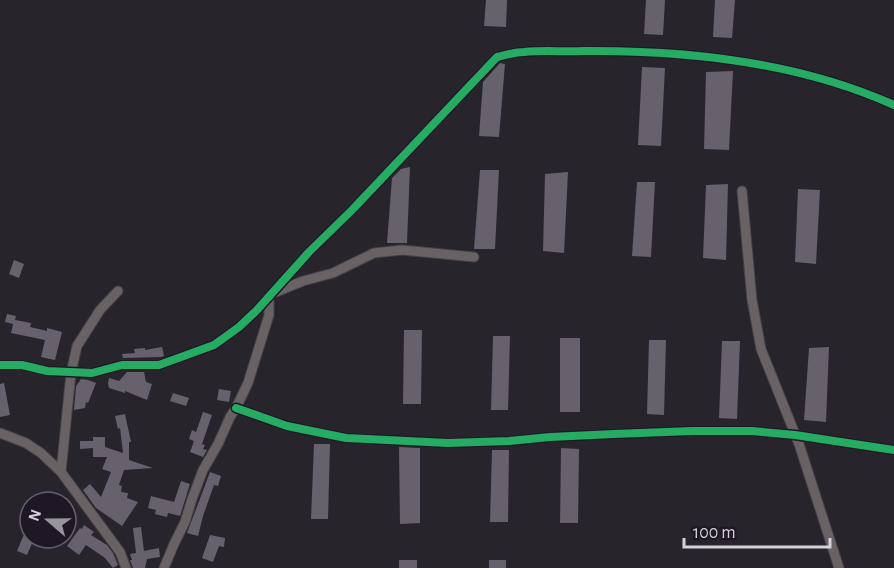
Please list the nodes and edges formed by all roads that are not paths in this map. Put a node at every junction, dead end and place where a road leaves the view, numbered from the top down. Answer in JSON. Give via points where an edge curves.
{"nodes":[{"id":1,"x":894,"y":105,"type":"edge"},
{"id":2,"x":742,"y":192,"type":"dead end"},
{"id":3,"x":474,"y":257,"type":"dead end"},
{"id":4,"x":117,"y":291,"type":"dead end"},
{"id":5,"x":271,"y":295,"type":"junction"},
{"id":6,"x":0,"y":365,"type":"edge"},
{"id":7,"x":71,"y":373,"type":"junction"},
{"id":8,"x":236,"y":408,"type":"junction"},
{"id":9,"x":0,"y":433,"type":"edge"},
{"id":10,"x":795,"y":435,"type":"junction"},
{"id":11,"x":894,"y":450,"type":"edge"},
{"id":12,"x":61,"y":472,"type":"junction"},
{"id":13,"x":126,"y":568,"type":"edge"},
{"id":14,"x":164,"y":568,"type":"edge"},
{"id":15,"x":840,"y":568,"type":"edge"}],
"edges":[{"from":1,"to":5,"type":"street","via":[[818,77],[711,58],[617,51],[523,52],[497,57]]},
{"from":2,"to":10,"type":"street","via":[[761,350]]},
{"from":3,"to":5,"type":"street","via":[[402,250],[374,253],[333,273]]},
{"from":4,"to":7,"type":"street","via":[[77,346]]},
{"from":5,"to":7,"type":"street","via":[[239,327],[214,345],[192,354],[159,365],[122,365],[92,373]]},
{"from":5,"to":8,"type":"street","via":[[266,326]]},
{"from":6,"to":7,"type":"street"},
{"from":7,"to":12,"type":"street"},
{"from":8,"to":10,"type":"street","via":[[287,426],[346,438],[405,441],[458,443],[752,431]]},
{"from":8,"to":14,"type":"street","via":[[203,470]]},
{"from":9,"to":12,"type":"street","via":[[26,443]]},
{"from":10,"to":11,"type":"street"},
{"from":10,"to":15,"type":"street"},
{"from":12,"to":13,"type":"street","via":[[120,552]]}]}
